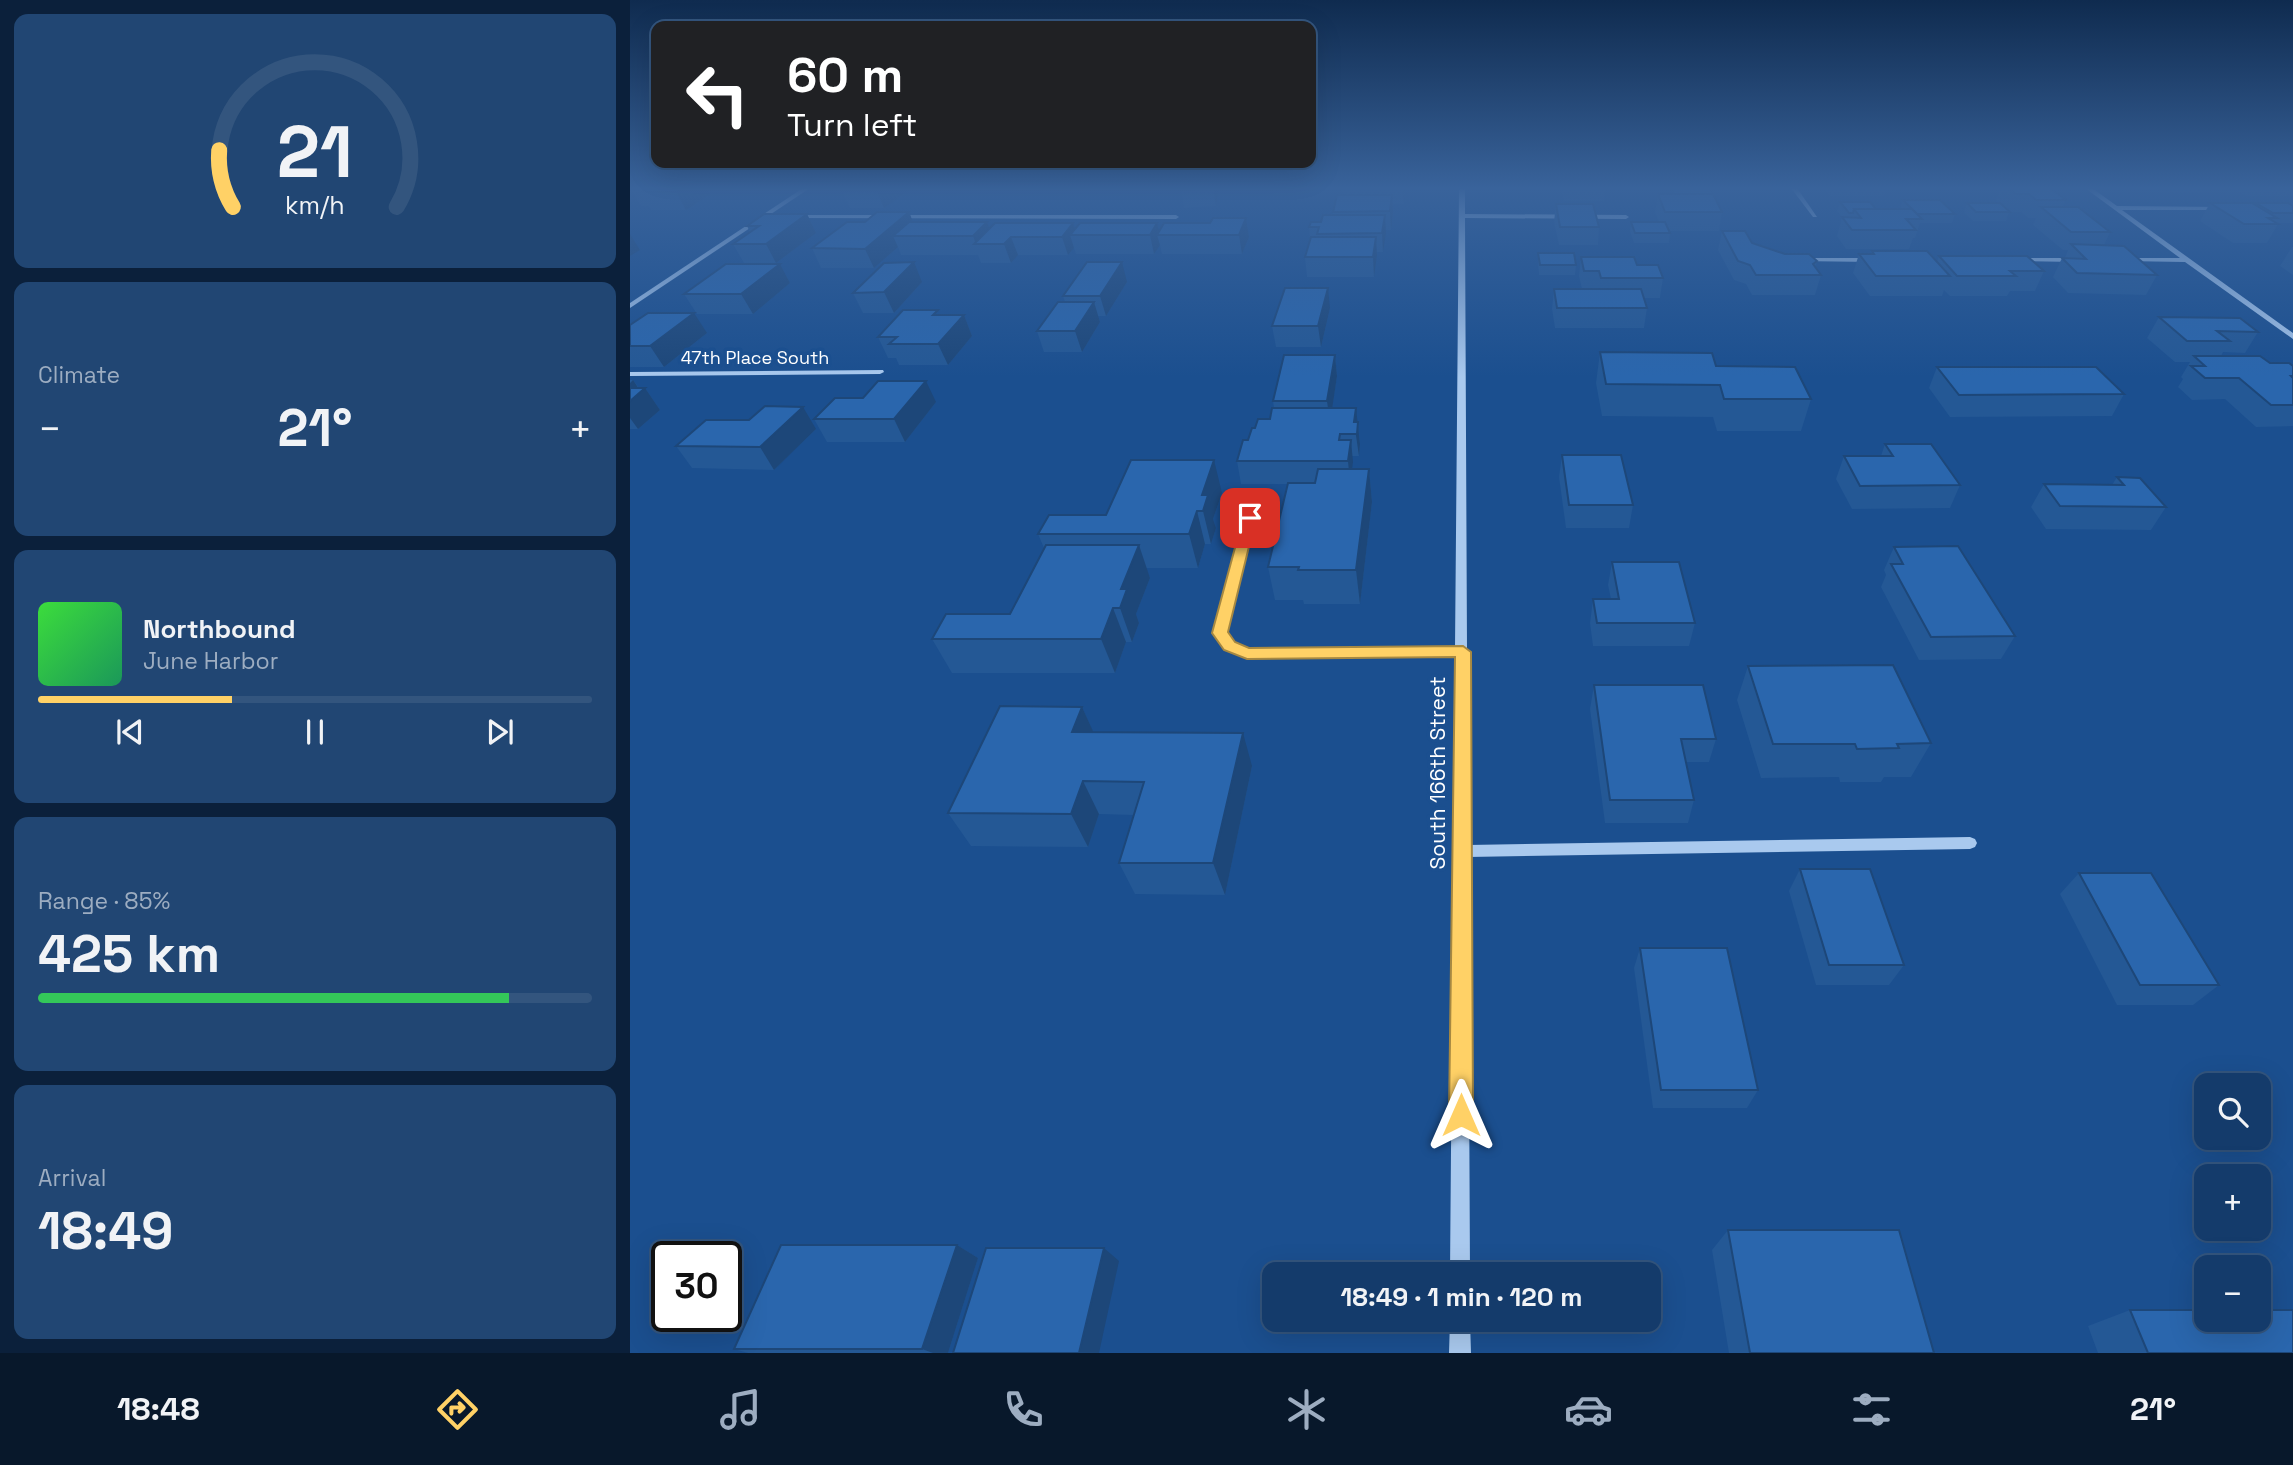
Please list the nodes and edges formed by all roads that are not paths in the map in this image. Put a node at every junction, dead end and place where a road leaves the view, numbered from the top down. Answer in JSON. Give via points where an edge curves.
{"nodes":[{"id":1,"x":713,"y":251,"type":"edge"},
{"id":2,"x":1462,"y":251,"type":"edge"},
{"id":3,"x":2175,"y":251,"type":"edge"},
{"id":4,"x":1793,"y":260,"type":"edge"},
{"id":5,"x":1888,"y":260,"type":"edge"},
{"id":6,"x":2010,"y":260,"type":"edge"},
{"id":7,"x":2092,"y":260,"type":"edge"},
{"id":8,"x":2119,"y":260,"type":"edge"},
{"id":9,"x":2187,"y":260,"type":"junction"},
{"id":10,"x":630,"y":306,"type":"edge"},
{"id":11,"x":2293,"y":337,"type":"edge"},
{"id":12,"x":880,"y":372,"type":"dead end"},
{"id":13,"x":630,"y":374,"type":"edge"},
{"id":14,"x":1256,"y":495,"type":"dead end"},
{"id":15,"x":1463,"y":652,"type":"junction"},
{"id":16,"x":1970,"y":843,"type":"dead end"},
{"id":17,"x":1462,"y":851,"type":"junction"},
{"id":18,"x":1460,"y":1262,"type":"edge"},
{"id":19,"x":1460,"y":1332,"type":"edge"},
{"id":20,"x":1460,"y":1353,"type":"edge"}],
"edges":[{"from":1,"to":10,"type":"street"},
{"from":2,"to":15,"type":"street","name":"South 166th Street"},
{"from":3,"to":9,"type":"street"},
{"from":4,"to":5,"type":"street"},
{"from":6,"to":7,"type":"street"},
{"from":8,"to":9,"type":"street"},
{"from":9,"to":11,"type":"street"},
{"from":12,"to":13,"type":"street","name":"47th Place South"},
{"from":14,"to":15,"type":"street","via":[[1220,633],[1230,646],[1247,654]]},
{"from":15,"to":17,"type":"street","name":"South 166th Street"},
{"from":16,"to":17,"type":"street"},
{"from":17,"to":18,"type":"street","name":"South 166th Street"},
{"from":19,"to":20,"type":"street"}]}
